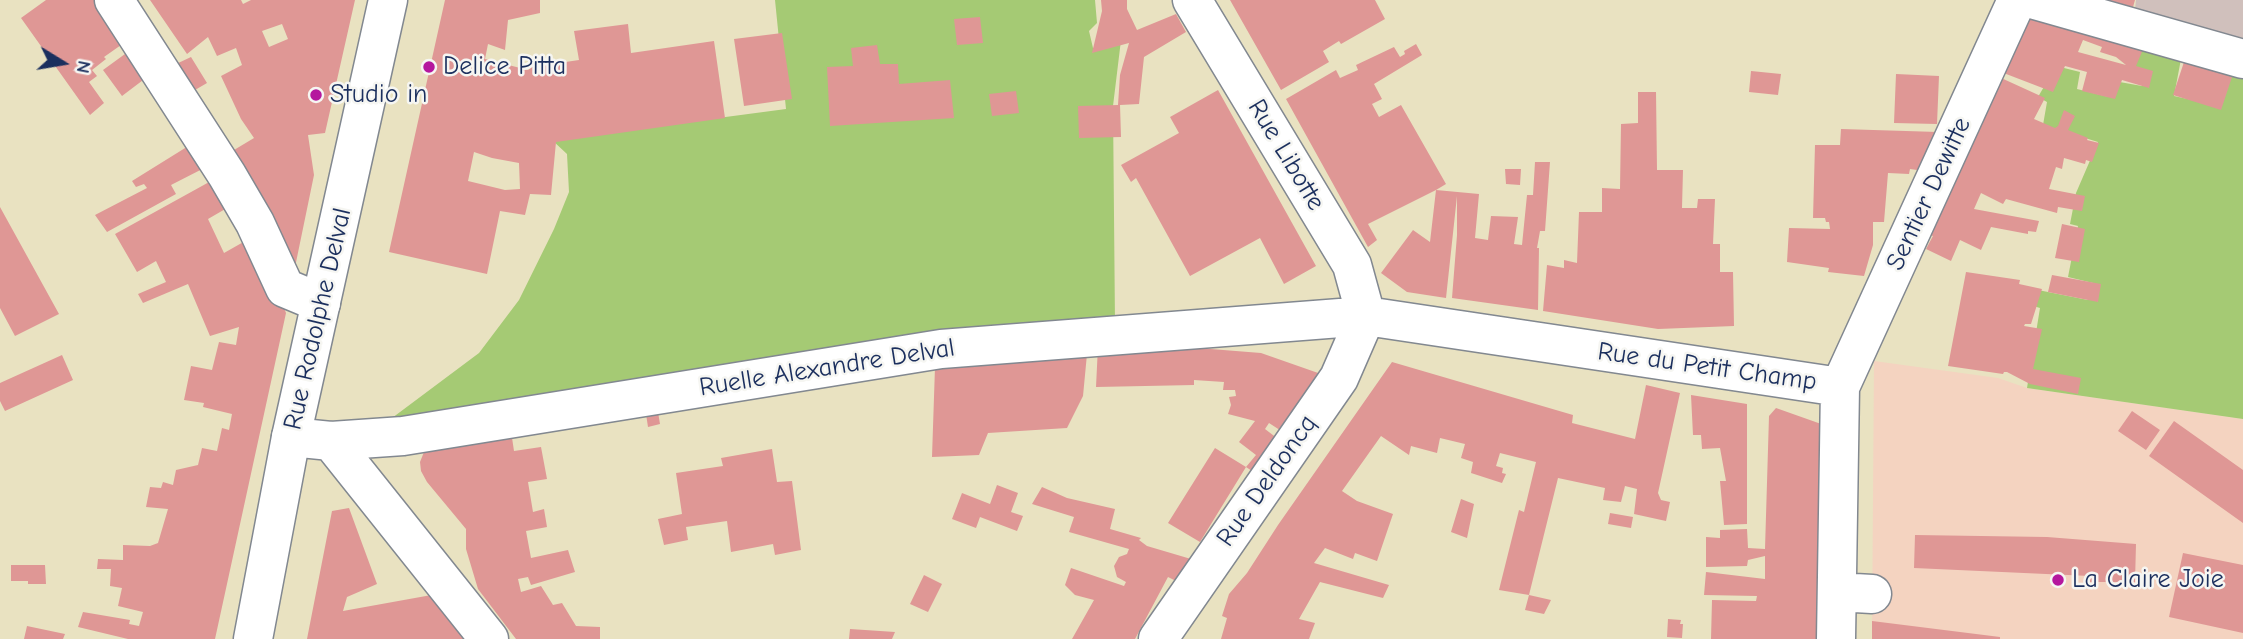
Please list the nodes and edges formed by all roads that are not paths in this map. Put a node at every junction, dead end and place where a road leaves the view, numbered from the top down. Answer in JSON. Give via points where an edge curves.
{"nodes":[{"id":1,"x":114,"y":0,"type":"edge"},
{"id":2,"x":388,"y":0,"type":"edge"},
{"id":3,"x":1192,"y":0,"type":"edge"},
{"id":4,"x":2017,"y":0,"type":"edge"},
{"id":5,"x":2035,"y":0,"type":"edge"},
{"id":6,"x":2243,"y":59,"type":"edge"},
{"id":7,"x":321,"y":303,"type":"junction"},
{"id":8,"x":1366,"y":316,"type":"junction"},
{"id":9,"x":1840,"y":387,"type":"junction"},
{"id":10,"x":291,"y":437,"type":"junction"},
{"id":11,"x":331,"y":441,"type":"junction"},
{"id":12,"x":253,"y":639,"type":"edge"},
{"id":13,"x":489,"y":639,"type":"edge"},
{"id":14,"x":1158,"y":639,"type":"edge"},
{"id":15,"x":1836,"y":639,"type":"edge"}],
"edges":[{"from":1,"to":7,"type":"street","via":[[255,223],[285,288]]},
{"from":2,"to":7,"type":"street","name":"Rue Rodolphe Delval"},
{"from":3,"to":8,"type":"street","name":"Rue Libotte","via":[[1352,265]]},
{"from":4,"to":9,"type":"street","name":"Sentier Dewitte"},
{"from":5,"to":6,"type":"street"},
{"from":7,"to":10,"type":"street","name":"Rue Rodolphe Delval"},
{"from":8,"to":9,"type":"street","name":"Rue du Petit Champ"},
{"from":8,"to":11,"type":"street","name":"Ruelle Alexandre Delval","via":[[941,349],[403,436]]},
{"from":8,"to":14,"type":"street","name":"Rue Deldoncq","via":[[1339,378]]},
{"from":9,"to":15,"type":"street","name":"Rue du Petit Champ","via":[[1855,593]]},
{"from":10,"to":11,"type":"street","name":"Ruelle Alexandre Delval"},
{"from":10,"to":12,"type":"street","name":"Rue Rodolphe Delval"},
{"from":11,"to":13,"type":"street"}]}
